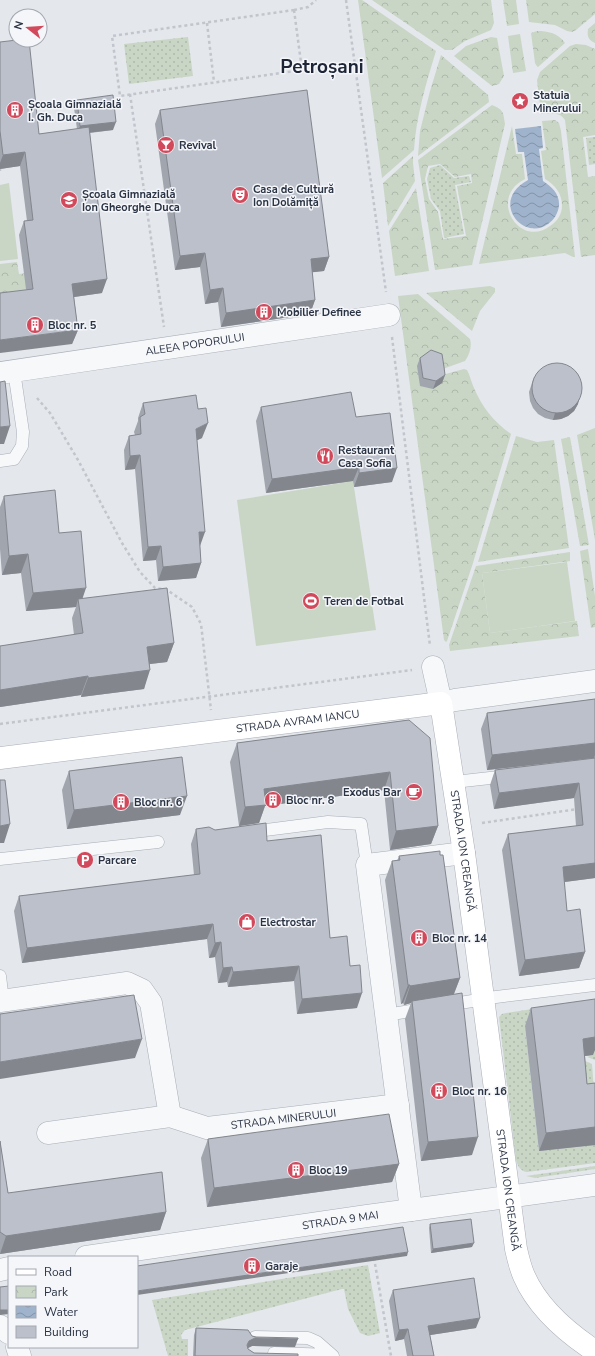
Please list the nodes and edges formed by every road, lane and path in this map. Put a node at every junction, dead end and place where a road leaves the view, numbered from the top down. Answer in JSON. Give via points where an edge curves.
{"nodes":[{"id":1,"x":316,"y":0,"type":"edge"},
{"id":2,"x":294,"y":10,"type":"junction"},
{"id":3,"x":207,"y":23,"type":"junction"},
{"id":4,"x":214,"y":82,"type":"junction"},
{"id":5,"x":130,"y":94,"type":"junction"},
{"id":6,"x":0,"y":168,"type":"edge"},
{"id":7,"x":0,"y":172,"type":"edge"},
{"id":8,"x":389,"y":315,"type":"dead end"},
{"id":9,"x":166,"y":334,"type":"dead end"},
{"id":10,"x":7,"y":372,"type":"edge"},
{"id":11,"x":36,"y":397,"type":"dead end"},
{"id":12,"x":0,"y":461,"type":"edge"},
{"id":13,"x":433,"y":667,"type":"joint"},
{"id":14,"x":595,"y":681,"type":"edge"},
{"id":15,"x":210,"y":697,"type":"junction"},
{"id":16,"x":442,"y":703,"type":"junction"},
{"id":17,"x":0,"y":724,"type":"edge"},
{"id":18,"x":212,"y":731,"type":"junction"},
{"id":19,"x":0,"y":758,"type":"edge"},
{"id":20,"x":516,"y":775,"type":"edge"},
{"id":21,"x":454,"y":782,"type":"junction"},
{"id":22,"x":580,"y":809,"type":"edge"},
{"id":23,"x":460,"y":825,"type":"junction"},
{"id":24,"x":241,"y":833,"type":"edge"},
{"id":25,"x":158,"y":842,"type":"dead end"},
{"id":26,"x":464,"y":853,"type":"junction"},
{"id":27,"x":0,"y":859,"type":"edge"},
{"id":28,"x":367,"y":865,"type":"junction"},
{"id":29,"x":0,"y":976,"type":"edge"},
{"id":30,"x":595,"y":985,"type":"edge"},
{"id":31,"x":483,"y":999,"type":"junction"},
{"id":32,"x":2,"y":1001,"type":"edge"},
{"id":33,"x":386,"y":1015,"type":"junction"},
{"id":34,"x":398,"y":1104,"type":"junction"},
{"id":35,"x":170,"y":1116,"type":"junction"},
{"id":36,"x":48,"y":1133,"type":"dead end"},
{"id":37,"x":595,"y":1185,"type":"edge"},
{"id":38,"x":509,"y":1196,"type":"junction"},
{"id":39,"x":411,"y":1210,"type":"junction"},
{"id":40,"x":93,"y":1256,"type":"edge"},
{"id":41,"x":374,"y":1257,"type":"edge"},
{"id":42,"x":0,"y":1326,"type":"edge"},
{"id":43,"x":8,"y":1332,"type":"edge"},
{"id":44,"x":253,"y":1337,"type":"edge"},
{"id":45,"x":595,"y":1351,"type":"edge"},
{"id":46,"x":260,"y":1353,"type":"edge"},
{"id":47,"x":332,"y":1355,"type":"edge"},
{"id":48,"x":391,"y":1356,"type":"edge"}],
"edges":[{"from":1,"to":2,"type":"path","via":[[308,7]]},
{"from":2,"to":3,"type":"path"},
{"from":2,"to":4,"type":"path","via":[[302,70]]},
{"from":3,"to":4,"type":"path"},
{"from":3,"to":5,"type":"path","via":[[112,36],[120,96]]},
{"from":4,"to":5,"type":"path"},
{"from":5,"to":9,"type":"path"},
{"from":6,"to":7,"type":"path"},
{"from":8,"to":10,"type":"street","name":"ALEEA POPORULUI"},
{"from":10,"to":12,"type":"lane","via":[[24,432],[22,446],[14,459]]},
{"from":11,"to":15,"type":"path","via":[[50,413],[78,460],[140,572],[155,588],[166,590],[192,607],[201,624]]},
{"from":13,"to":15,"type":"path"},
{"from":13,"to":16,"type":"street"},
{"from":14,"to":16,"type":"street","name":"STRADA AVRAM IANCU"},
{"from":15,"to":17,"type":"path"},
{"from":15,"to":18,"type":"path"},
{"from":16,"to":18,"type":"street","name":"STRADA AVRAM IANCU"},
{"from":16,"to":21,"type":"street","name":"STRADA ION CREANGĂ"},
{"from":18,"to":19,"type":"street","name":"STRADA AVRAM IANCU"},
{"from":20,"to":21,"type":"lane"},
{"from":21,"to":23,"type":"street","name":"STRADA ION CREANGĂ"},
{"from":22,"to":23,"type":"path"},
{"from":23,"to":26,"type":"street","name":"STRADA ION CREANGĂ"},
{"from":24,"to":28,"type":"lane","via":[[328,822],[361,824]]},
{"from":25,"to":27,"type":"lane"},
{"from":26,"to":28,"type":"street"},
{"from":26,"to":31,"type":"street","name":"STRADA ION CREANGĂ"},
{"from":28,"to":33,"type":"street"},
{"from":29,"to":32,"type":"lane"},
{"from":30,"to":31,"type":"lane"},
{"from":31,"to":33,"type":"lane"},
{"from":31,"to":38,"type":"street","name":"STRADA ION CREANGĂ"},
{"from":32,"to":35,"type":"street","via":[[127,983],[142,990],[151,1003]]},
{"from":33,"to":34,"type":"street"},
{"from":34,"to":35,"type":"street","name":"STRADA MINERULUI","via":[[207,1128]]},
{"from":34,"to":39,"type":"street"},
{"from":35,"to":36,"type":"street"},
{"from":37,"to":38,"type":"street","name":"STRADA 9 MAI"},
{"from":38,"to":39,"type":"street","name":"STRADA 9 MAI"},
{"from":38,"to":45,"type":"street","name":"STRADA ION CREANGĂ","via":[[516,1249],[524,1275],[537,1299],[570,1333]]},
{"from":39,"to":40,"type":"street","name":"STRADA 9 MAI"},
{"from":41,"to":48,"type":"path"},
{"from":42,"to":43,"type":"street"},
{"from":44,"to":47,"type":"lane","via":[[308,1338]]},
{"from":46,"to":47,"type":"lane"}]}
